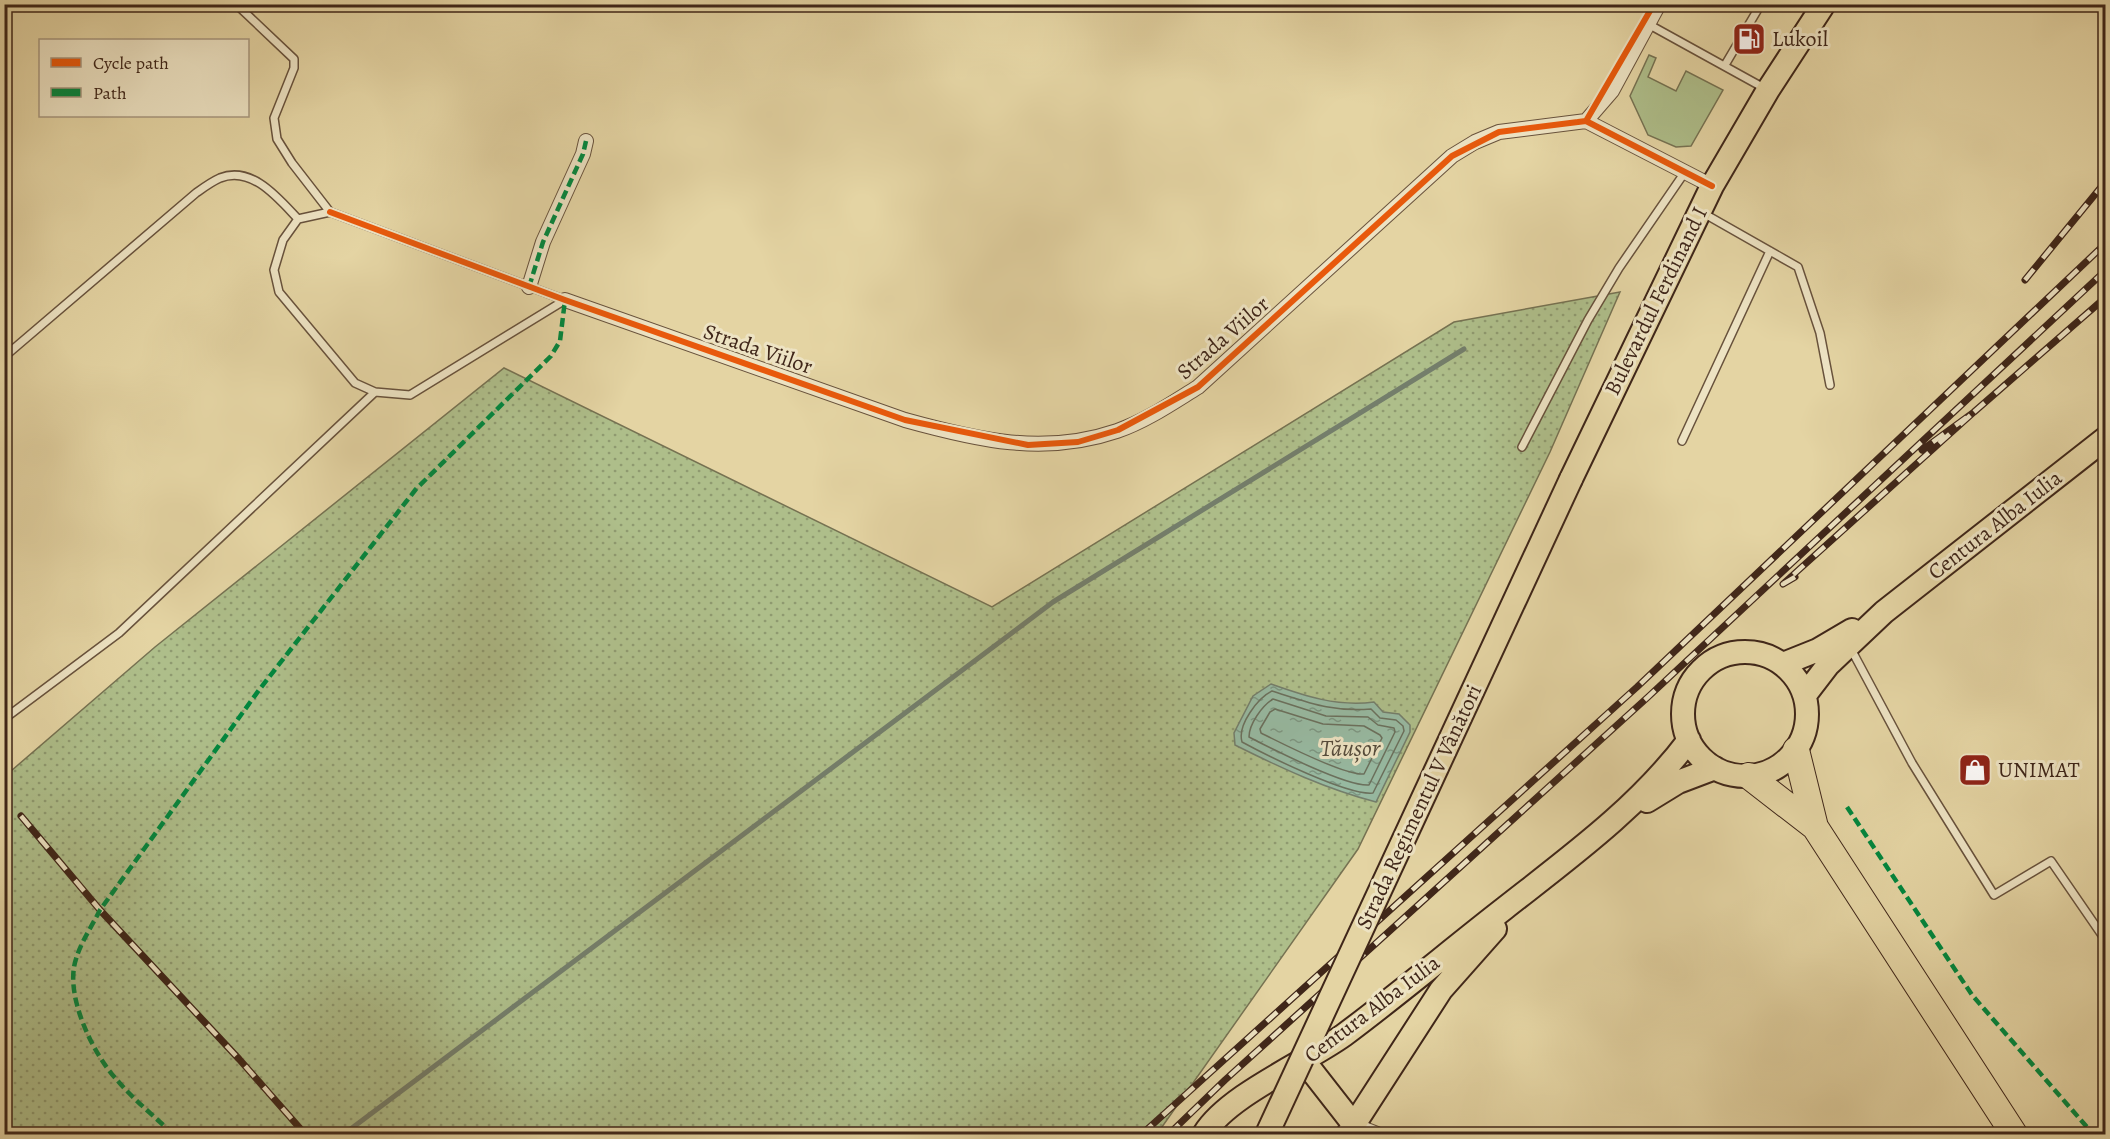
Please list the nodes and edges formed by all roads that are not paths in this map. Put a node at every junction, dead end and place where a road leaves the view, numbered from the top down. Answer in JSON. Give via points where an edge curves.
{"nodes":[{"id":1,"x":236,"y":4,"type":"edge"},
{"id":2,"x":1659,"y":4,"type":"edge"},
{"id":3,"x":1761,"y":4,"type":"edge"},
{"id":4,"x":1824,"y":4,"type":"edge"},
{"id":5,"x":1648,"y":24,"type":"junction"},
{"id":6,"x":1725,"y":65,"type":"junction"},
{"id":7,"x":1768,"y":90,"type":"junction"},
{"id":8,"x":1586,"y":121,"type":"junction"},
{"id":9,"x":586,"y":141,"type":"dead end"},
{"id":10,"x":1685,"y":172,"type":"junction"},
{"id":11,"x":1712,"y":186,"type":"junction"},
{"id":12,"x":1699,"y":211,"type":"junction"},
{"id":13,"x":330,"y":212,"type":"junction"},
{"id":14,"x":298,"y":219,"type":"junction"},
{"id":15,"x":1770,"y":251,"type":"junction"},
{"id":16,"x":529,"y":287,"type":"junction"},
{"id":17,"x":565,"y":300,"type":"junction"},
{"id":18,"x":4,"y":357,"type":"edge"},
{"id":19,"x":1830,"y":385,"type":"dead end"},
{"id":20,"x":375,"y":392,"type":"junction"},
{"id":21,"x":2106,"y":438,"type":"edge"},
{"id":22,"x":1682,"y":441,"type":"dead end"},
{"id":23,"x":1522,"y":447,"type":"dead end"},
{"id":24,"x":1571,"y":479,"type":"joint"},
{"id":25,"x":1884,"y":612,"type":"junction"},
{"id":26,"x":1848,"y":645,"type":"junction"},
{"id":27,"x":1784,"y":664,"type":"junction"},
{"id":28,"x":1805,"y":695,"type":"junction"},
{"id":29,"x":4,"y":719,"type":"edge"},
{"id":30,"x":1689,"y":740,"type":"junction"},
{"id":31,"x":1796,"y":750,"type":"junction"},
{"id":32,"x":1715,"y":768,"type":"junction"},
{"id":33,"x":1749,"y":776,"type":"junction"},
{"id":34,"x":1614,"y":820,"type":"junction"},
{"id":35,"x":1815,"y":827,"type":"junction"},
{"id":36,"x":1539,"y":881,"type":"junction"},
{"id":37,"x":2106,"y":941,"type":"edge"},
{"id":38,"x":1304,"y":1061,"type":"junction"},
{"id":39,"x":1351,"y":1130,"type":"edge"},
{"id":40,"x":1204,"y":1134,"type":"edge"},
{"id":41,"x":1267,"y":1134,"type":"edge"},
{"id":42,"x":1377,"y":1134,"type":"edge"},
{"id":43,"x":2014,"y":1134,"type":"edge"}],
"edges":[{"from":1,"to":13,"type":"lane","via":[[294,59],[274,118],[277,139]]},
{"from":2,"to":5,"type":"street"},
{"from":3,"to":6,"type":"lane"},
{"from":4,"to":7,"type":"main road","name":"Bulevardul Ferdinand I"},
{"from":5,"to":6,"type":"lane"},
{"from":5,"to":8,"type":"street","via":[[1612,91]]},
{"from":6,"to":7,"type":"lane"},
{"from":7,"to":11,"type":"main road","name":"Bulevardul Ferdinand I"},
{"from":8,"to":10,"type":"street"},
{"from":8,"to":17,"type":"street","name":"Strada Viilor","via":[[1499,132],[1452,156],[1198,387],[1118,430],[1078,442],[1028,445],[961,435],[916,423]]},
{"from":9,"to":16,"type":"street","via":[[543,242]]},
{"from":10,"to":11,"type":"street"},
{"from":10,"to":23,"type":"lane","via":[[1588,320]]},
{"from":11,"to":12,"type":"main road","name":"Bulevardul Ferdinand I"},
{"from":12,"to":15,"type":"lane"},
{"from":12,"to":24,"type":"main road","name":"Bulevardul Ferdinand I"},
{"from":13,"to":14,"type":"lane"},
{"from":13,"to":16,"type":"lane"},
{"from":14,"to":18,"type":"lane","via":[[259,183],[243,176],[221,177],[195,192]]},
{"from":14,"to":20,"type":"lane","via":[[284,240],[274,270],[279,292],[356,383]]},
{"from":15,"to":19,"type":"lane","via":[[1798,267],[1820,333]]},
{"from":15,"to":22,"type":"lane"},
{"from":16,"to":17,"type":"lane"},
{"from":17,"to":20,"type":"lane","via":[[410,395]]},
{"from":20,"to":29,"type":"lane","via":[[119,633]]},
{"from":21,"to":25,"type":"main road","name":"Centura Alba Iulia"},
{"from":24,"to":41,"type":"main road","name":"Strada Regimentul V Vânători","bridge":true},
{"from":25,"to":26,"type":"main road","name":"Centura Alba Iulia"},
{"from":25,"to":27,"type":"main road","name":"Centura Alba Iulia","via":[[1818,650]]},
{"from":26,"to":28,"type":"main road","name":"Centura Alba Iulia"},
{"from":26,"to":37,"type":"lane","via":[[1912,764],[1994,895],[2051,861]]},
{"from":27,"to":28,"type":"main road"},
{"from":27,"to":30,"type":"main road","via":[[1765,654],[1745,651],[1724,655],[1706,665],[1692,680],[1684,699],[1683,720]]},
{"from":28,"to":31,"type":"main road","via":[[1805,733]]},
{"from":30,"to":32,"type":"main road","via":[[1699,756]]},
{"from":30,"to":34,"type":"main road","name":"Centura Alba Iulia","via":[[1668,768]]},
{"from":31,"to":33,"type":"main road","via":[[1767,772]]},
{"from":31,"to":35,"type":"highway"},
{"from":32,"to":33,"type":"main road"},
{"from":32,"to":34,"type":"main road","name":"Centura Alba Iulia","via":[[1678,782]]},
{"from":33,"to":35,"type":"highway"},
{"from":34,"to":36,"type":"main road","name":"Centura Alba Iulia"},
{"from":35,"to":43,"type":"highway"},
{"from":36,"to":38,"type":"main road","name":"Centura Alba Iulia","via":[[1343,1036]]},
{"from":36,"to":39,"type":"main road","name":"Centura Alba Iulia","via":[[1441,990]]},
{"from":38,"to":39,"type":"main road"},
{"from":38,"to":40,"type":"main road","name":"Centura Alba Iulia","via":[[1238,1101]]},
{"from":39,"to":42,"type":"street"}]}
